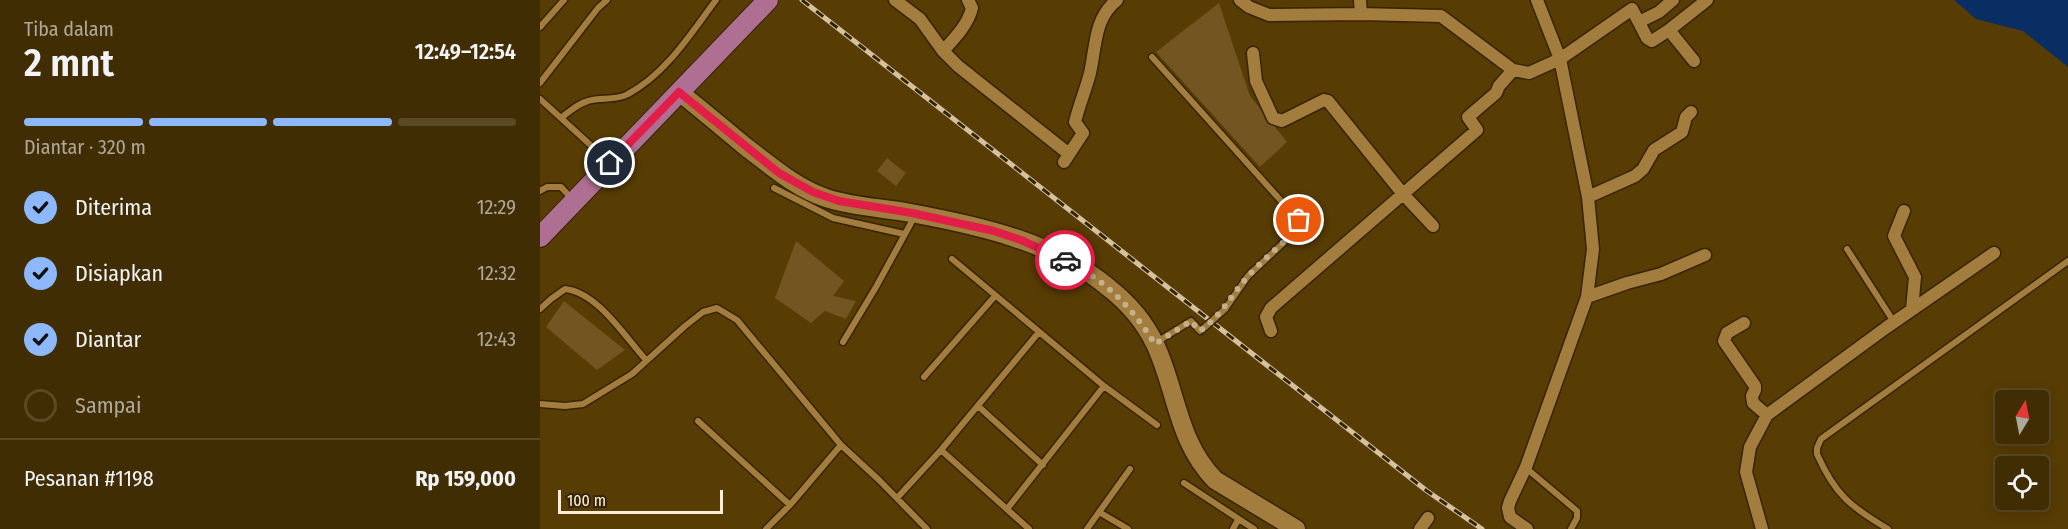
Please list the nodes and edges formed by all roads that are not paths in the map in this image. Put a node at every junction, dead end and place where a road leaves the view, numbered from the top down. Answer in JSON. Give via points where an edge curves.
{"nodes":[{"id":1,"x":564,"y":0,"type":"edge"},
{"id":2,"x":607,"y":0,"type":"edge"},
{"id":3,"x":716,"y":0,"type":"edge"},
{"id":4,"x":768,"y":0,"type":"edge"},
{"id":5,"x":896,"y":0,"type":"edge"},
{"id":6,"x":968,"y":0,"type":"edge"},
{"id":7,"x":1117,"y":0,"type":"edge"},
{"id":8,"x":1240,"y":0,"type":"edge"},
{"id":9,"x":1359,"y":0,"type":"edge"},
{"id":10,"x":1538,"y":0,"type":"edge"},
{"id":11,"x":1673,"y":0,"type":"edge"},
{"id":12,"x":1707,"y":0,"type":"edge"},
{"id":13,"x":1630,"y":4,"type":"edge"},
{"id":14,"x":1361,"y":14,"type":"junction"},
{"id":15,"x":1639,"y":22,"type":"junction"},
{"id":16,"x":540,"y":27,"type":"edge"},
{"id":17,"x":1669,"y":30,"type":"junction"},
{"id":18,"x":943,"y":51,"type":"junction"},
{"id":19,"x":1253,"y":52,"type":"dead end"},
{"id":20,"x":1152,"y":57,"type":"dead end"},
{"id":21,"x":1560,"y":59,"type":"junction"},
{"id":22,"x":1694,"y":61,"type":"dead end"},
{"id":23,"x":1513,"y":70,"type":"junction"},
{"id":24,"x":540,"y":83,"type":"edge"},
{"id":25,"x":679,"y":92,"type":"junction"},
{"id":26,"x":540,"y":99,"type":"edge"},
{"id":27,"x":1691,"y":112,"type":"dead end"},
{"id":28,"x":561,"y":118,"type":"junction"},
{"id":29,"x":610,"y":163,"type":"junction"},
{"id":30,"x":776,"y":180,"type":"junction"},
{"id":31,"x":540,"y":191,"type":"edge"},
{"id":32,"x":1403,"y":194,"type":"junction"},
{"id":33,"x":1588,"y":197,"type":"junction"},
{"id":34,"x":574,"y":201,"type":"junction"},
{"id":35,"x":1904,"y":211,"type":"dead end"},
{"id":36,"x":912,"y":213,"type":"junction"},
{"id":37,"x":1433,"y":226,"type":"dead end"},
{"id":38,"x":904,"y":234,"type":"junction"},
{"id":39,"x":540,"y":237,"type":"edge"},
{"id":40,"x":1847,"y":249,"type":"dead end"},
{"id":41,"x":1994,"y":253,"type":"dead end"},
{"id":42,"x":1705,"y":255,"type":"dead end"},
{"id":43,"x":952,"y":260,"type":"dead end"},
{"id":44,"x":2068,"y":261,"type":"edge"},
{"id":45,"x":996,"y":296,"type":"junction"},
{"id":46,"x":1587,"y":297,"type":"junction"},
{"id":47,"x":540,"y":309,"type":"edge"},
{"id":48,"x":1912,"y":309,"type":"junction"},
{"id":49,"x":1894,"y":322,"type":"junction"},
{"id":50,"x":1744,"y":323,"type":"dead end"},
{"id":51,"x":1271,"y":331,"type":"dead end"},
{"id":52,"x":1039,"y":332,"type":"junction"},
{"id":53,"x":843,"y":342,"type":"dead end"},
{"id":54,"x":1155,"y":344,"type":"junction"},
{"id":55,"x":646,"y":360,"type":"junction"},
{"id":56,"x":924,"y":377,"type":"dead end"},
{"id":57,"x":1104,"y":386,"type":"junction"},
{"id":58,"x":540,"y":404,"type":"edge"},
{"id":59,"x":978,"y":406,"type":"junction"},
{"id":60,"x":1767,"y":415,"type":"junction"},
{"id":61,"x":698,"y":421,"type":"dead end"},
{"id":62,"x":1157,"y":425,"type":"dead end"},
{"id":63,"x":841,"y":445,"type":"junction"},
{"id":64,"x":941,"y":450,"type":"junction"},
{"id":65,"x":1043,"y":465,"type":"junction"},
{"id":66,"x":1526,"y":467,"type":"junction"},
{"id":67,"x":1130,"y":469,"type":"dead end"},
{"id":68,"x":1184,"y":483,"type":"dead end"},
{"id":69,"x":897,"y":498,"type":"junction"},
{"id":70,"x":789,"y":506,"type":"junction"},
{"id":71,"x":1007,"y":509,"type":"junction"},
{"id":72,"x":1099,"y":512,"type":"junction"},
{"id":73,"x":1428,"y":518,"type":"dead end"},
{"id":74,"x":1238,"y":520,"type":"junction"},
{"id":75,"x":922,"y":527,"type":"edge"},
{"id":76,"x":766,"y":529,"type":"edge"},
{"id":77,"x":1029,"y":529,"type":"edge"},
{"id":78,"x":1087,"y":529,"type":"edge"},
{"id":79,"x":1128,"y":529,"type":"edge"},
{"id":80,"x":1233,"y":529,"type":"edge"},
{"id":81,"x":1254,"y":529,"type":"edge"},
{"id":82,"x":1296,"y":529,"type":"edge"},
{"id":83,"x":1420,"y":529,"type":"edge"},
{"id":84,"x":1527,"y":529,"type":"edge"},
{"id":85,"x":1571,"y":529,"type":"edge"},
{"id":86,"x":1762,"y":529,"type":"edge"},
{"id":87,"x":1888,"y":529,"type":"edge"}],
"edges":[{"from":1,"to":16,"type":"lane"},
{"from":2,"to":24,"type":"lane"},
{"from":3,"to":28,"type":"lane","via":[[643,85],[616,98],[576,105]]},
{"from":4,"to":25,"type":"main road"},
{"from":5,"to":18,"type":"street","via":[[920,19]]},
{"from":6,"to":18,"type":"street","via":[[970,15]]},
{"from":7,"to":18,"type":"street","via":[[1099,24],[1075,122],[1083,133],[1067,158]]},
{"from":8,"to":14,"type":"street","via":[[1269,15]]},
{"from":9,"to":14,"type":"street"},
{"from":10,"to":21,"type":"street"},
{"from":11,"to":15,"type":"street"},
{"from":12,"to":17,"type":"street"},
{"from":13,"to":15,"type":"street"},
{"from":13,"to":21,"type":"street"},
{"from":14,"to":23,"type":"street","via":[[1447,18]]},
{"from":15,"to":17,"type":"street","via":[[1650,41]]},
{"from":17,"to":22,"type":"street"},
{"from":19,"to":32,"type":"street","via":[[1256,81],[1273,118],[1282,121],[1328,101]]},
{"from":20,"to":54,"type":"lane","bridge":true,"via":[[1301,223],[1205,327],[1200,331],[1191,321]]},
{"from":21,"to":23,"type":"street","via":[[1528,73]]},
{"from":21,"to":33,"type":"street"},
{"from":23,"to":32,"type":"street","via":[[1496,93],[1468,117],[1477,130]]},
{"from":25,"to":29,"type":"main road"},
{"from":25,"to":30,"type":"street"},
{"from":26,"to":28,"type":"lane"},
{"from":27,"to":33,"type":"street","via":[[1682,132],[1654,150],[1641,171]]},
{"from":28,"to":29,"type":"lane"},
{"from":29,"to":34,"type":"main road"},
{"from":30,"to":36,"type":"street","via":[[827,198]]},
{"from":30,"to":38,"type":"lane","via":[[833,218]]},
{"from":31,"to":34,"type":"lane","via":[[561,187]]},
{"from":32,"to":37,"type":"street"},
{"from":32,"to":51,"type":"street","via":[[1271,308],[1266,317]]},
{"from":33,"to":46,"type":"street","via":[[1593,249]]},
{"from":34,"to":39,"type":"main road"},
{"from":35,"to":48,"type":"street","via":[[1894,236],[1914,272]]},
{"from":36,"to":38,"type":"lane"},
{"from":36,"to":54,"type":"street","via":[[994,231],[1071,263],[1123,300]]},
{"from":38,"to":53,"type":"lane"},
{"from":40,"to":49,"type":"lane"},
{"from":41,"to":48,"type":"street"},
{"from":42,"to":46,"type":"street","via":[[1661,274]]},
{"from":43,"to":45,"type":"lane"},
{"from":44,"to":87,"type":"lane","via":[[1821,439],[1816,454],[1838,492],[1856,510]]},
{"from":45,"to":52,"type":"lane"},
{"from":45,"to":56,"type":"lane"},
{"from":46,"to":66,"type":"street"},
{"from":47,"to":55,"type":"lane","via":[[565,289],[582,293]]},
{"from":48,"to":49,"type":"street"},
{"from":49,"to":60,"type":"street"},
{"from":50,"to":60,"type":"street","via":[[1727,333],[1724,341],[1752,381],[1753,403]]},
{"from":52,"to":57,"type":"lane"},
{"from":52,"to":59,"type":"lane"},
{"from":54,"to":82,"type":"street","via":[[1184,431],[1206,470],[1224,486]]},
{"from":55,"to":58,"type":"lane","via":[[632,374],[583,404]]},
{"from":55,"to":63,"type":"lane","via":[[703,312],[717,308],[737,320]]},
{"from":57,"to":62,"type":"lane"},
{"from":57,"to":65,"type":"lane"},
{"from":59,"to":64,"type":"lane"},
{"from":59,"to":65,"type":"lane"},
{"from":60,"to":86,"type":"street","via":[[1750,447],[1746,472]]},
{"from":61,"to":70,"type":"lane"},
{"from":63,"to":69,"type":"lane"},
{"from":63,"to":70,"type":"lane"},
{"from":64,"to":69,"type":"lane"},
{"from":64,"to":71,"type":"lane"},
{"from":65,"to":71,"type":"lane"},
{"from":66,"to":84,"type":"street","via":[[1508,507],[1513,520]]},
{"from":66,"to":85,"type":"lane","via":[[1577,511]]},
{"from":67,"to":72,"type":"lane"},
{"from":68,"to":74,"type":"lane"},
{"from":69,"to":75,"type":"lane"},
{"from":70,"to":76,"type":"lane"},
{"from":71,"to":77,"type":"lane"},
{"from":72,"to":78,"type":"lane"},
{"from":72,"to":79,"type":"lane"},
{"from":73,"to":83,"type":"street"},
{"from":74,"to":80,"type":"lane"},
{"from":74,"to":81,"type":"lane"}]}
